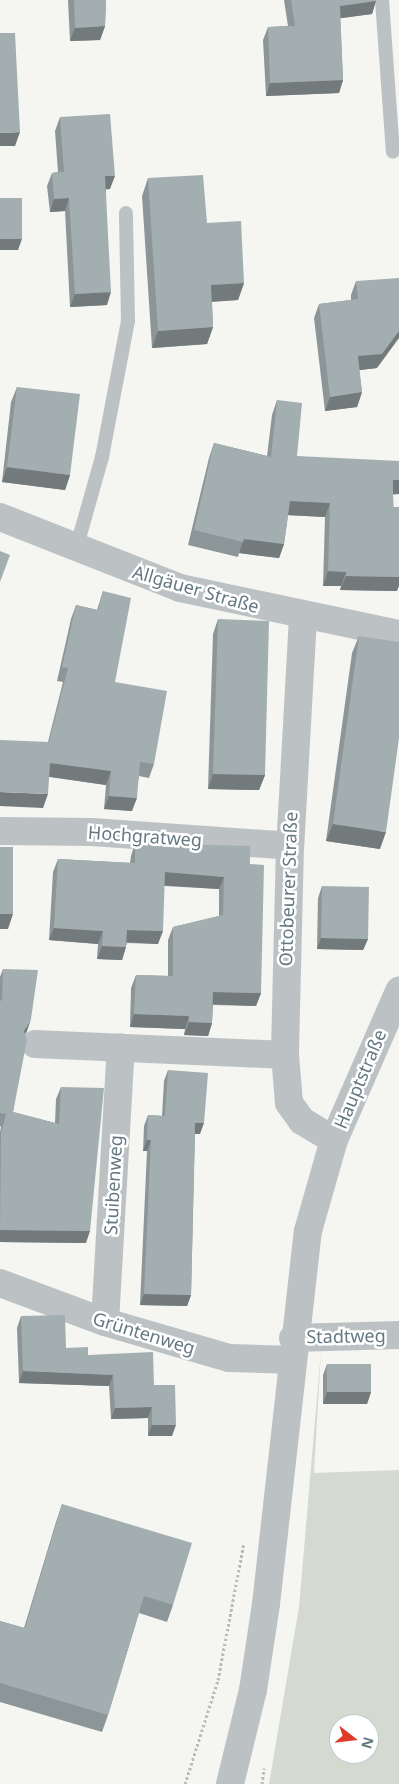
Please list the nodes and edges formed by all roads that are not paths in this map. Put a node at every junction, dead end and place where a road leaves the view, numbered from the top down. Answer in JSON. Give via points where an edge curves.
{"nodes":[{"id":1,"x":382,"y":0,"type":"edge"},
{"id":2,"x":393,"y":152,"type":"dead end"},
{"id":3,"x":126,"y":213,"type":"dead end"},
{"id":4,"x":0,"y":517,"type":"edge"},
{"id":5,"x":76,"y":549,"type":"junction"},
{"id":6,"x":303,"y":617,"type":"junction"},
{"id":7,"x":399,"y":634,"type":"edge"},
{"id":8,"x":0,"y":831,"type":"edge"},
{"id":9,"x":290,"y":846,"type":"junction"},
{"id":10,"x":398,"y":995,"type":"edge"},
{"id":11,"x":35,"y":1044,"type":"dead end"},
{"id":12,"x":120,"y":1047,"type":"junction"},
{"id":13,"x":285,"y":1055,"type":"junction"},
{"id":14,"x":334,"y":1140,"type":"junction"},
{"id":15,"x":0,"y":1283,"type":"edge"},
{"id":16,"x":105,"y":1322,"type":"junction"},
{"id":17,"x":399,"y":1335,"type":"edge"},
{"id":18,"x":293,"y":1349,"type":"junction"},
{"id":19,"x":232,"y":1783,"type":"edge"}],
"edges":[{"from":1,"to":2,"type":"lane"},
{"from":3,"to":5,"type":"lane","via":[[128,321],[102,457]]},
{"from":4,"to":5,"type":"street","name":"Allgäuer Straße"},
{"from":5,"to":6,"type":"street","name":"Allgäuer Straße","via":[[180,588]]},
{"from":6,"to":7,"type":"street","name":"Allgäuer Straße"},
{"from":6,"to":9,"type":"street","name":"Ottobeurer Straße"},
{"from":8,"to":9,"type":"street","name":"Hochgratweg","via":[[92,832]]},
{"from":9,"to":13,"type":"street","name":"Ottobeurer Straße"},
{"from":10,"to":14,"type":"street","name":"Hauptstraße"},
{"from":11,"to":12,"type":"street"},
{"from":12,"to":13,"type":"street"},
{"from":12,"to":16,"type":"street","name":"Stuibenweg"},
{"from":13,"to":14,"type":"street","name":"Ottobeurer Straße","via":[[289,1104],[302,1121]]},
{"from":14,"to":18,"type":"street","name":"Hauptstraße","via":[[308,1231]]},
{"from":15,"to":16,"type":"street","name":"Grüntenweg"},
{"from":16,"to":18,"type":"street","name":"Grüntenweg","via":[[229,1358]]},
{"from":17,"to":18,"type":"street","name":"Stadtweg"},
{"from":18,"to":19,"type":"street","name":"Hauptstraße","via":[[266,1604],[253,1690]]}]}
